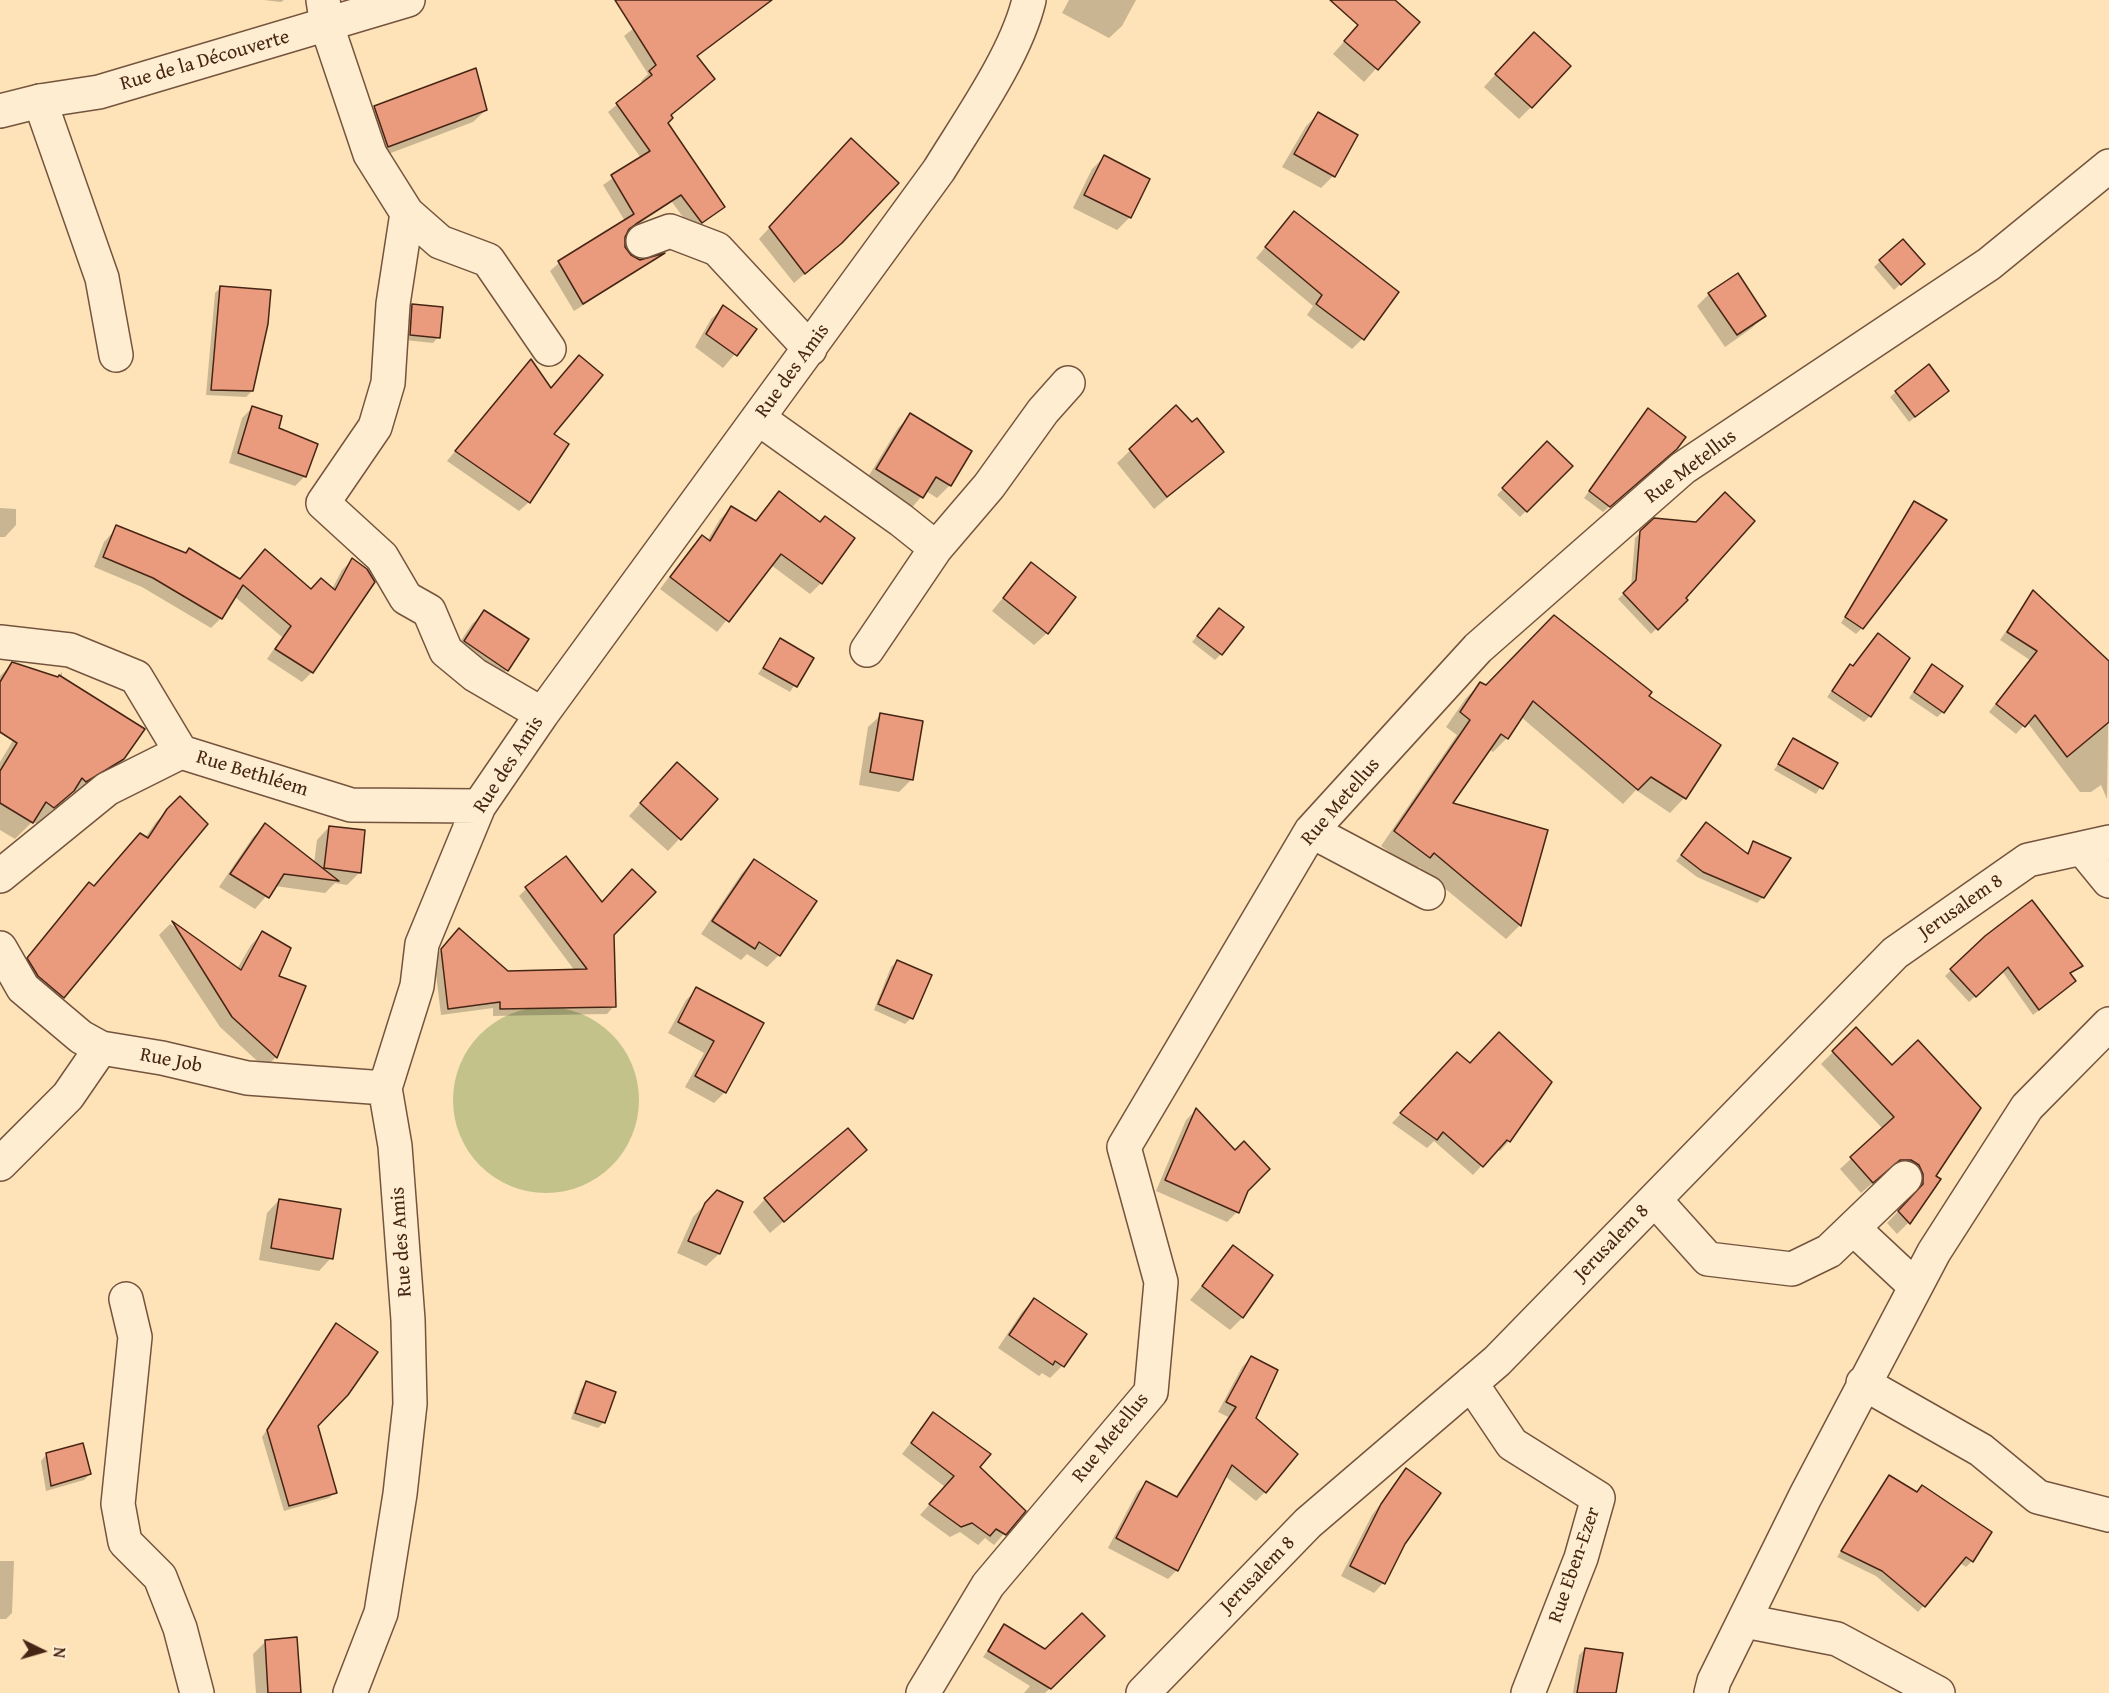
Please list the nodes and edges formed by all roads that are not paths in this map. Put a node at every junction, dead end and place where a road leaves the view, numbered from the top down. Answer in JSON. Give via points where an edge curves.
{"nodes":[{"id":1,"x":408,"y":0,"type":"edge"},
{"id":2,"x":1029,"y":0,"type":"edge"},
{"id":3,"x":325,"y":13,"type":"edge"},
{"id":4,"x":40,"y":101,"type":"junction"},
{"id":5,"x":0,"y":111,"type":"edge"},
{"id":6,"x":2109,"y":166,"type":"edge"},
{"id":7,"x":407,"y":213,"type":"junction"},
{"id":8,"x":642,"y":241,"type":"dead end"},
{"id":9,"x":549,"y":349,"type":"dead end"},
{"id":10,"x":810,"y":349,"type":"junction"},
{"id":11,"x":116,"y":355,"type":"dead end"},
{"id":12,"x":1068,"y":383,"type":"dead end"},
{"id":13,"x":758,"y":418,"type":"junction"},
{"id":14,"x":936,"y":548,"type":"junction"},
{"id":15,"x":0,"y":642,"type":"edge"},
{"id":16,"x":867,"y":650,"type":"dead end"},
{"id":17,"x":542,"y":714,"type":"junction"},
{"id":18,"x":181,"y":752,"type":"junction"},
{"id":19,"x":479,"y":806,"type":"junction"},
{"id":20,"x":1311,"y":831,"type":"junction"},
{"id":21,"x":2096,"y":845,"type":"edge"},
{"id":22,"x":0,"y":876,"type":"edge"},
{"id":23,"x":2109,"y":880,"type":"edge"},
{"id":24,"x":1428,"y":893,"type":"dead end"},
{"id":25,"x":0,"y":948,"type":"edge"},
{"id":26,"x":2109,"y":1024,"type":"edge"},
{"id":27,"x":100,"y":1048,"type":"junction"},
{"id":28,"x":385,"y":1088,"type":"junction"},
{"id":29,"x":0,"y":1164,"type":"edge"},
{"id":30,"x":1905,"y":1178,"type":"dead end"},
{"id":31,"x":1654,"y":1200,"type":"junction"},
{"id":32,"x":1854,"y":1229,"type":"junction"},
{"id":33,"x":1915,"y":1286,"type":"junction"},
{"id":34,"x":126,"y":1299,"type":"dead end"},
{"id":35,"x":1471,"y":1383,"type":"junction"},
{"id":36,"x":1863,"y":1383,"type":"junction"},
{"id":37,"x":2109,"y":1515,"type":"edge"},
{"id":38,"x":1745,"y":1621,"type":"junction"},
{"id":39,"x":1903,"y":1685,"type":"edge"},
{"id":40,"x":197,"y":1693,"type":"edge"},
{"id":41,"x":350,"y":1693,"type":"edge"},
{"id":42,"x":923,"y":1693,"type":"edge"},
{"id":43,"x":1143,"y":1693,"type":"edge"},
{"id":44,"x":1528,"y":1693,"type":"edge"},
{"id":45,"x":1711,"y":1693,"type":"edge"},
{"id":46,"x":1938,"y":1693,"type":"edge"}],
"edges":[{"from":1,"to":3,"type":"street","name":"Rue de la Découverte"},
{"from":2,"to":10,"type":"street","name":"Rue des Amis","via":[[1025,17],[995,76],[939,170]]},
{"from":3,"to":4,"type":"street","name":"Rue de la Découverte","via":[[99,92]]},
{"from":3,"to":7,"type":"street","via":[[370,154]]},
{"from":4,"to":5,"type":"street","name":"Rue de la Découverte"},
{"from":4,"to":11,"type":"street","via":[[102,278]]},
{"from":6,"to":20,"type":"street","name":"Rue Metellus","via":[[1989,264],[1683,468],[1479,648]]},
{"from":7,"to":9,"type":"street","via":[[440,242],[488,260]]},
{"from":7,"to":17,"type":"street","via":[[393,304],[388,383],[375,427],[323,502],[382,557],[406,598],[429,611],[446,651],[475,675]]},
{"from":8,"to":10,"type":"street","via":[[670,231],[717,249]]},
{"from":10,"to":13,"type":"street","name":"Rue des Amis"},
{"from":12,"to":14,"type":"street"},
{"from":13,"to":14,"type":"street"},
{"from":13,"to":17,"type":"street","name":"Rue des Amis"},
{"from":14,"to":16,"type":"street"},
{"from":15,"to":18,"type":"street","name":"Rue Bethléem","via":[[70,650],[136,677]]},
{"from":17,"to":19,"type":"street","name":"Rue des Amis"},
{"from":18,"to":19,"type":"street","name":"Rue Bethléem","via":[[351,805]]},
{"from":18,"to":22,"type":"street","via":[[107,789]]},
{"from":19,"to":28,"type":"street","name":"Rue des Amis","via":[[422,945],[417,986]]},
{"from":20,"to":24,"type":"street"},
{"from":20,"to":42,"type":"street","name":"Rue Metellus","via":[[1124,1147],[1161,1282],[1151,1392],[988,1586]]},
{"from":21,"to":23,"type":"street"},
{"from":21,"to":31,"type":"street","name":"Jerusalem 8","via":[[2028,860],[1895,953]]},
{"from":25,"to":27,"type":"street","name":"Rue Job","via":[[23,988],[81,1037]]},
{"from":26,"to":33,"type":"street","via":[[2027,1107]]},
{"from":27,"to":28,"type":"street","name":"Rue Job","via":[[247,1078]]},
{"from":27,"to":29,"type":"street","via":[[68,1096]]},
{"from":28,"to":41,"type":"street","name":"Rue des Amis","via":[[395,1146],[410,1404],[381,1613]]},
{"from":30,"to":32,"type":"street"},
{"from":31,"to":32,"type":"street","via":[[1708,1258],[1792,1269],[1829,1251]]},
{"from":31,"to":35,"type":"street","name":"Jerusalem 8"},
{"from":32,"to":33,"type":"street"},
{"from":33,"to":36,"type":"street"},
{"from":34,"to":40,"type":"street","via":[[135,1337],[118,1504],[125,1542],[160,1578],[180,1628]]},
{"from":35,"to":43,"type":"street","name":"Jerusalem 8","via":[[1308,1523]]},
{"from":35,"to":44,"type":"street","name":"Rue Eben-Ezer","via":[[1512,1444],[1598,1498],[1581,1558]]},
{"from":36,"to":37,"type":"street","via":[[1981,1450],[2037,1497]]},
{"from":36,"to":38,"type":"street"},
{"from":38,"to":39,"type":"street","via":[[1837,1639]]},
{"from":38,"to":45,"type":"street"},
{"from":39,"to":46,"type":"street"}]}
